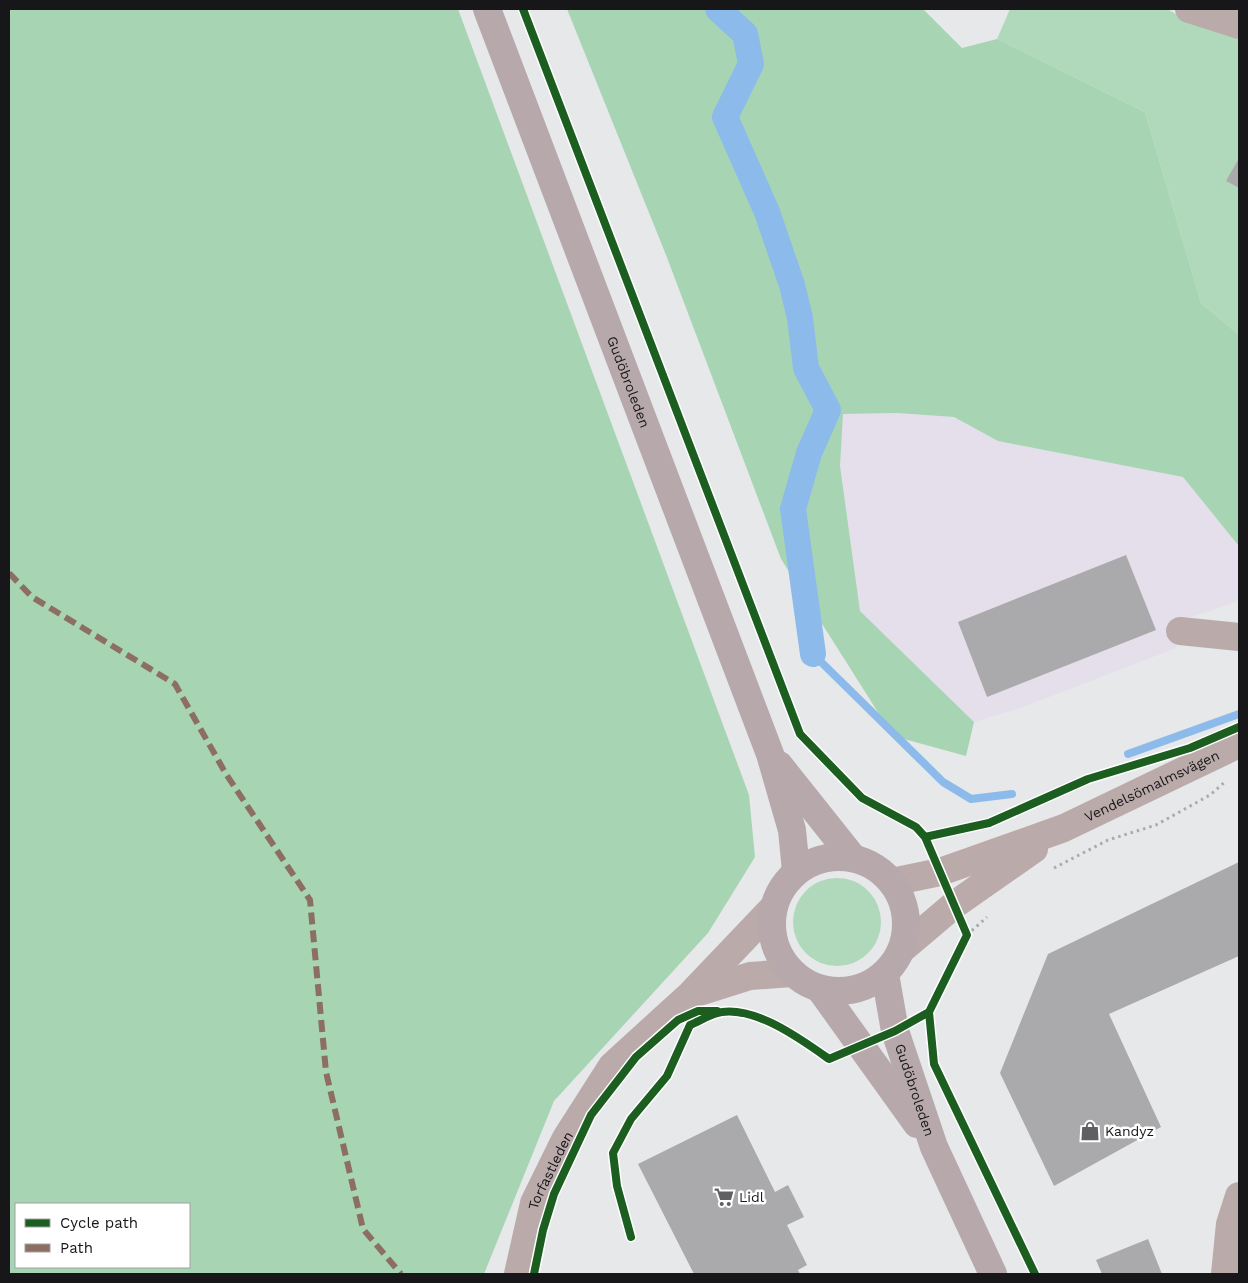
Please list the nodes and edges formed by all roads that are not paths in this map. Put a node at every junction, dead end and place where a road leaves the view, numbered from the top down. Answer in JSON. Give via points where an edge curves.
{"nodes":[{"id":1,"x":486,"y":9,"type":"edge"},
{"id":2,"x":1189,"y":9,"type":"edge"},
{"id":3,"x":1239,"y":25,"type":"edge"},
{"id":4,"x":1180,"y":631,"type":"dead end"},
{"id":5,"x":1239,"y":637,"type":"edge"},
{"id":6,"x":1239,"y":744,"type":"edge"},
{"id":7,"x":770,"y":754,"type":"junction"},
{"id":8,"x":1064,"y":828,"type":"junction"},
{"id":9,"x":853,"y":858,"type":"junction"},
{"id":10,"x":796,"y":872,"type":"junction"},
{"id":11,"x":892,"y":882,"type":"junction"},
{"id":12,"x":773,"y":908,"type":"junction"},
{"id":13,"x":902,"y":949,"type":"junction"},
{"id":14,"x":792,"y":973,"type":"junction"},
{"id":15,"x":885,"y":974,"type":"junction"},
{"id":16,"x":820,"y":989,"type":"junction"},
{"id":17,"x":691,"y":994,"type":"junction"},
{"id":18,"x":934,"y":1147,"type":"junction"},
{"id":19,"x":1239,"y":1196,"type":"edge"},
{"id":20,"x":518,"y":1274,"type":"edge"},
{"id":21,"x":993,"y":1274,"type":"edge"},
{"id":22,"x":1225,"y":1274,"type":"edge"}],
"edges":[{"from":1,"to":7,"type":"main road","name":"Gudöbroleden"},
{"from":2,"to":3,"type":"street"},
{"from":4,"to":5,"type":"street"},
{"from":6,"to":8,"type":"street","name":"Vendelsömalmsvägen"},
{"from":7,"to":9,"type":"main road","name":"Gudöbroleden"},
{"from":7,"to":10,"type":"main road","name":"Gudöbroleden","via":[[792,830]]},
{"from":8,"to":11,"type":"street","name":"Vendelsömalmsvägen","via":[[940,872]]},
{"from":8,"to":13,"type":"street","name":"Vendelsömalmsvägen","via":[[954,905]]},
{"from":9,"to":10,"type":"main road","via":[[812,860]]},
{"from":9,"to":11,"type":"main road","via":[[875,867]]},
{"from":10,"to":12,"type":"main road","via":[[787,880]]},
{"from":11,"to":13,"type":"main road","via":[[902,899],[906,923]]},
{"from":12,"to":14,"type":"main road","via":[[772,930],[783,963]]},
{"from":12,"to":17,"type":"street","name":"Torfastleden"},
{"from":13,"to":15,"type":"main road"},
{"from":14,"to":16,"type":"main road"},
{"from":14,"to":17,"type":"street","name":"Torfastleden","via":[[750,976]]},
{"from":15,"to":16,"type":"main road","via":[[864,987],[845,992]]},
{"from":15,"to":18,"type":"main road","name":"Gudöbroleden","via":[[896,1031]]},
{"from":16,"to":18,"type":"main road","name":"Gudöbroleden"},
{"from":17,"to":20,"type":"street","name":"Torfastleden","via":[[612,1066],[572,1130],[534,1203]]},
{"from":18,"to":21,"type":"main road","name":"Gudöbroleden"},
{"from":19,"to":22,"type":"street","via":[[1230,1224]]}]}
